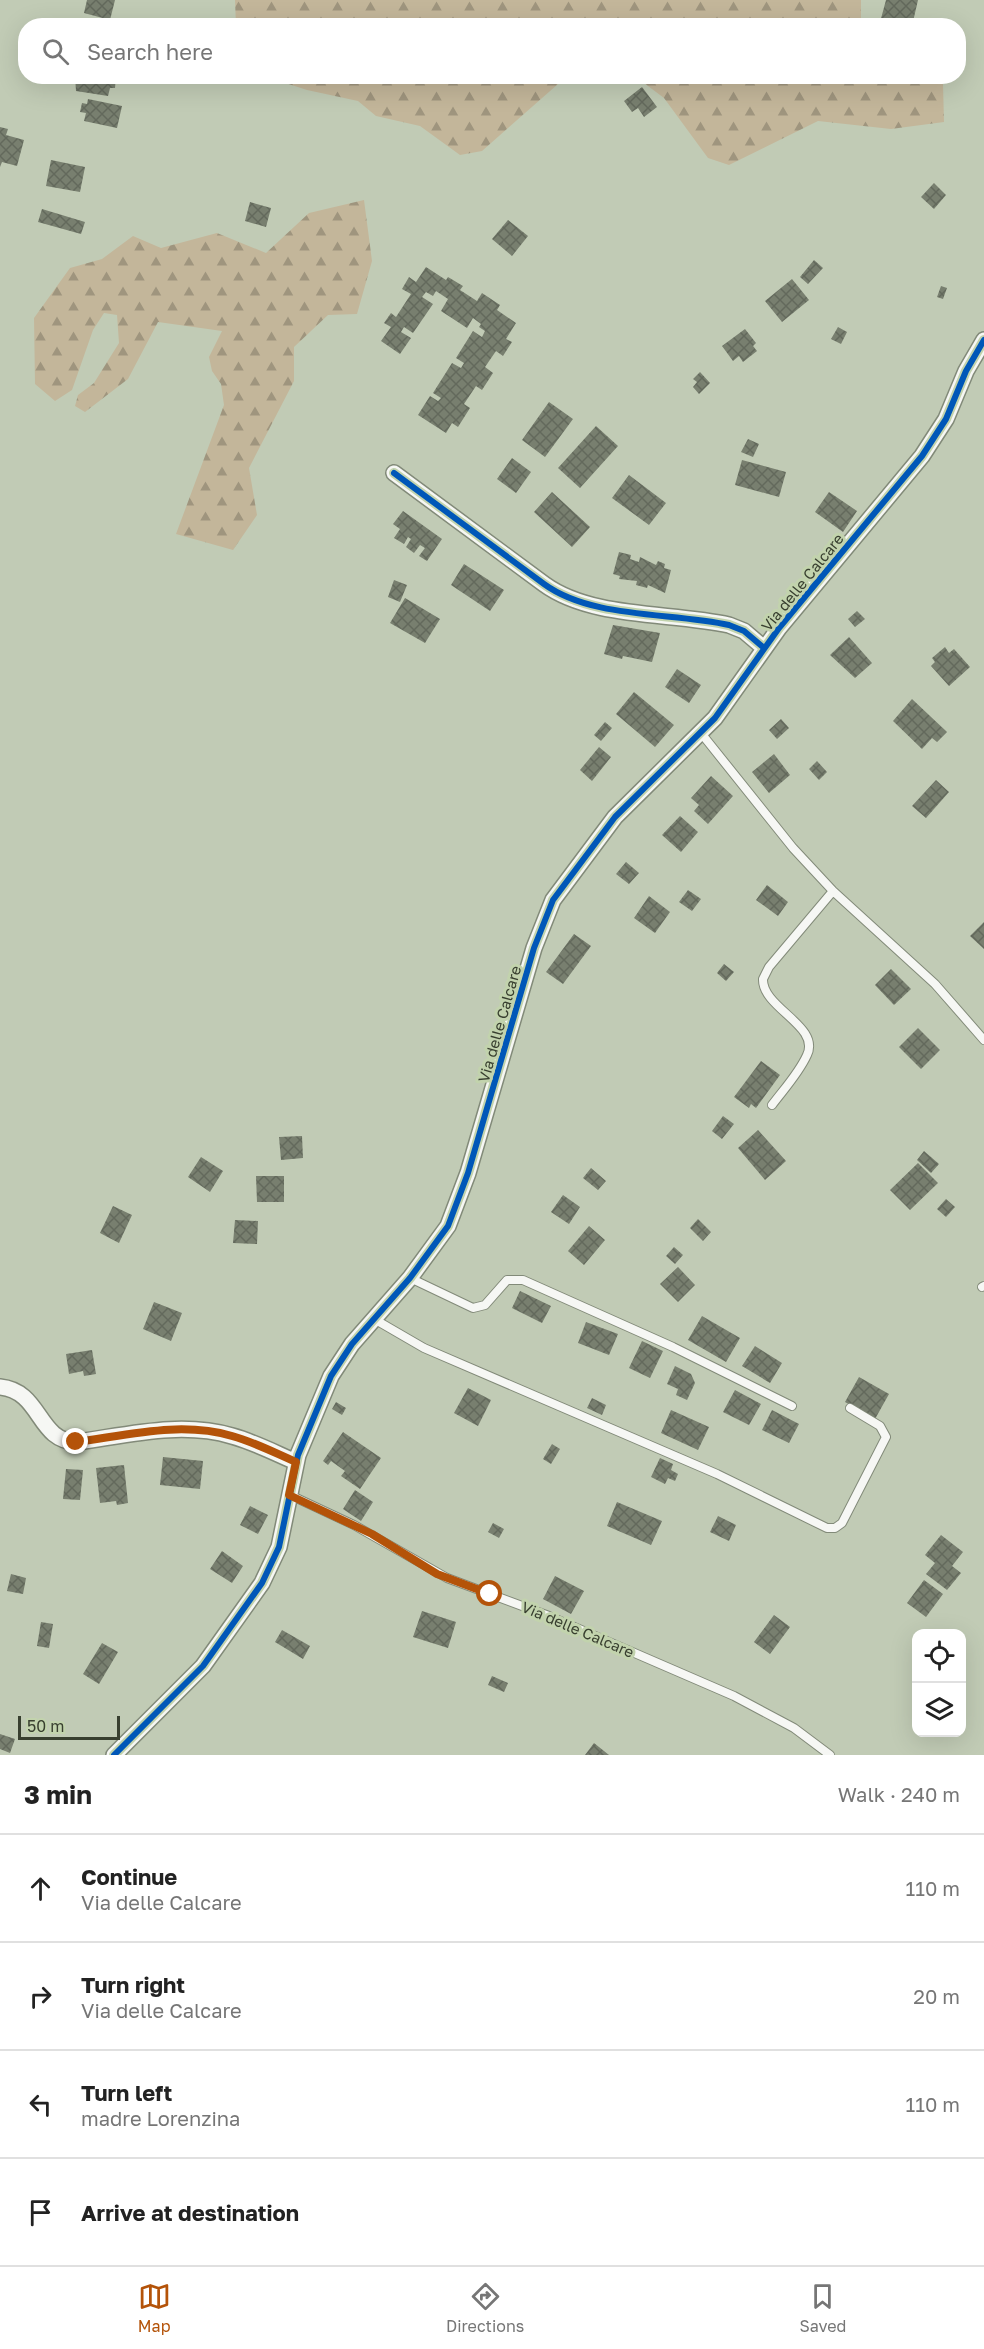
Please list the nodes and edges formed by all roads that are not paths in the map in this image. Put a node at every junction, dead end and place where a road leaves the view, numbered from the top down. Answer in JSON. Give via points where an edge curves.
{"nodes":[{"id":1,"x":984,"y":340,"type":"edge"},
{"id":2,"x":394,"y":473,"type":"dead end"},
{"id":3,"x":764,"y":648,"type":"junction"},
{"id":4,"x":701,"y":733,"type":"junction"},
{"id":5,"x":832,"y":891,"type":"junction"},
{"id":6,"x":984,"y":1040,"type":"edge"},
{"id":7,"x":772,"y":1105,"type":"dead end"},
{"id":8,"x":410,"y":1278,"type":"junction"},
{"id":9,"x":374,"y":1319,"type":"junction"},
{"id":10,"x":0,"y":1387,"type":"edge"},
{"id":11,"x":792,"y":1406,"type":"dead end"},
{"id":12,"x":850,"y":1408,"type":"dead end"},
{"id":13,"x":296,"y":1462,"type":"junction"},
{"id":14,"x":289,"y":1495,"type":"junction"},
{"id":15,"x":114,"y":1755,"type":"edge"},
{"id":16,"x":830,"y":1755,"type":"edge"}],
"edges":[{"from":1,"to":3,"type":"street","name":"Via delle Calcare","via":[[946,419],[922,456]]},
{"from":2,"to":3,"type":"street","via":[[565,597],[593,605],[729,625],[744,631]]},
{"from":3,"to":4,"type":"street","name":"Via delle Calcare","via":[[727,703]]},
{"from":4,"to":5,"type":"lane","via":[[786,841]]},
{"from":4,"to":8,"type":"street","name":"Via delle Calcare","via":[[615,817],[550,906],[456,1208],[434,1247]]},
{"from":5,"to":6,"type":"lane","via":[[925,975]]},
{"from":5,"to":7,"type":"lane","via":[[763,979],[768,995],[805,1033],[810,1044],[808,1055]]},
{"from":8,"to":9,"type":"street","name":"Via delle Calcare"},
{"from":8,"to":11,"type":"lane","via":[[468,1307],[478,1308],[489,1302],[507,1280],[524,1280]]},
{"from":9,"to":12,"type":"lane","via":[[443,1357],[717,1474],[827,1528],[842,1523],[886,1437],[880,1426]]},
{"from":9,"to":13,"type":"street","name":"Via delle Calcare","via":[[331,1376]]},
{"from":10,"to":13,"type":"street","via":[[24,1395],[50,1432],[63,1441],[192,1429],[233,1436]]},
{"from":13,"to":14,"type":"street","name":"Via delle Calcare"},
{"from":14,"to":15,"type":"street","name":"Via delle Calcare","via":[[275,1556],[236,1623],[191,1680]]},
{"from":14,"to":16,"type":"lane","name":"Via delle Calcare","via":[[354,1525],[447,1578],[549,1616],[734,1696],[794,1728]]}]}
